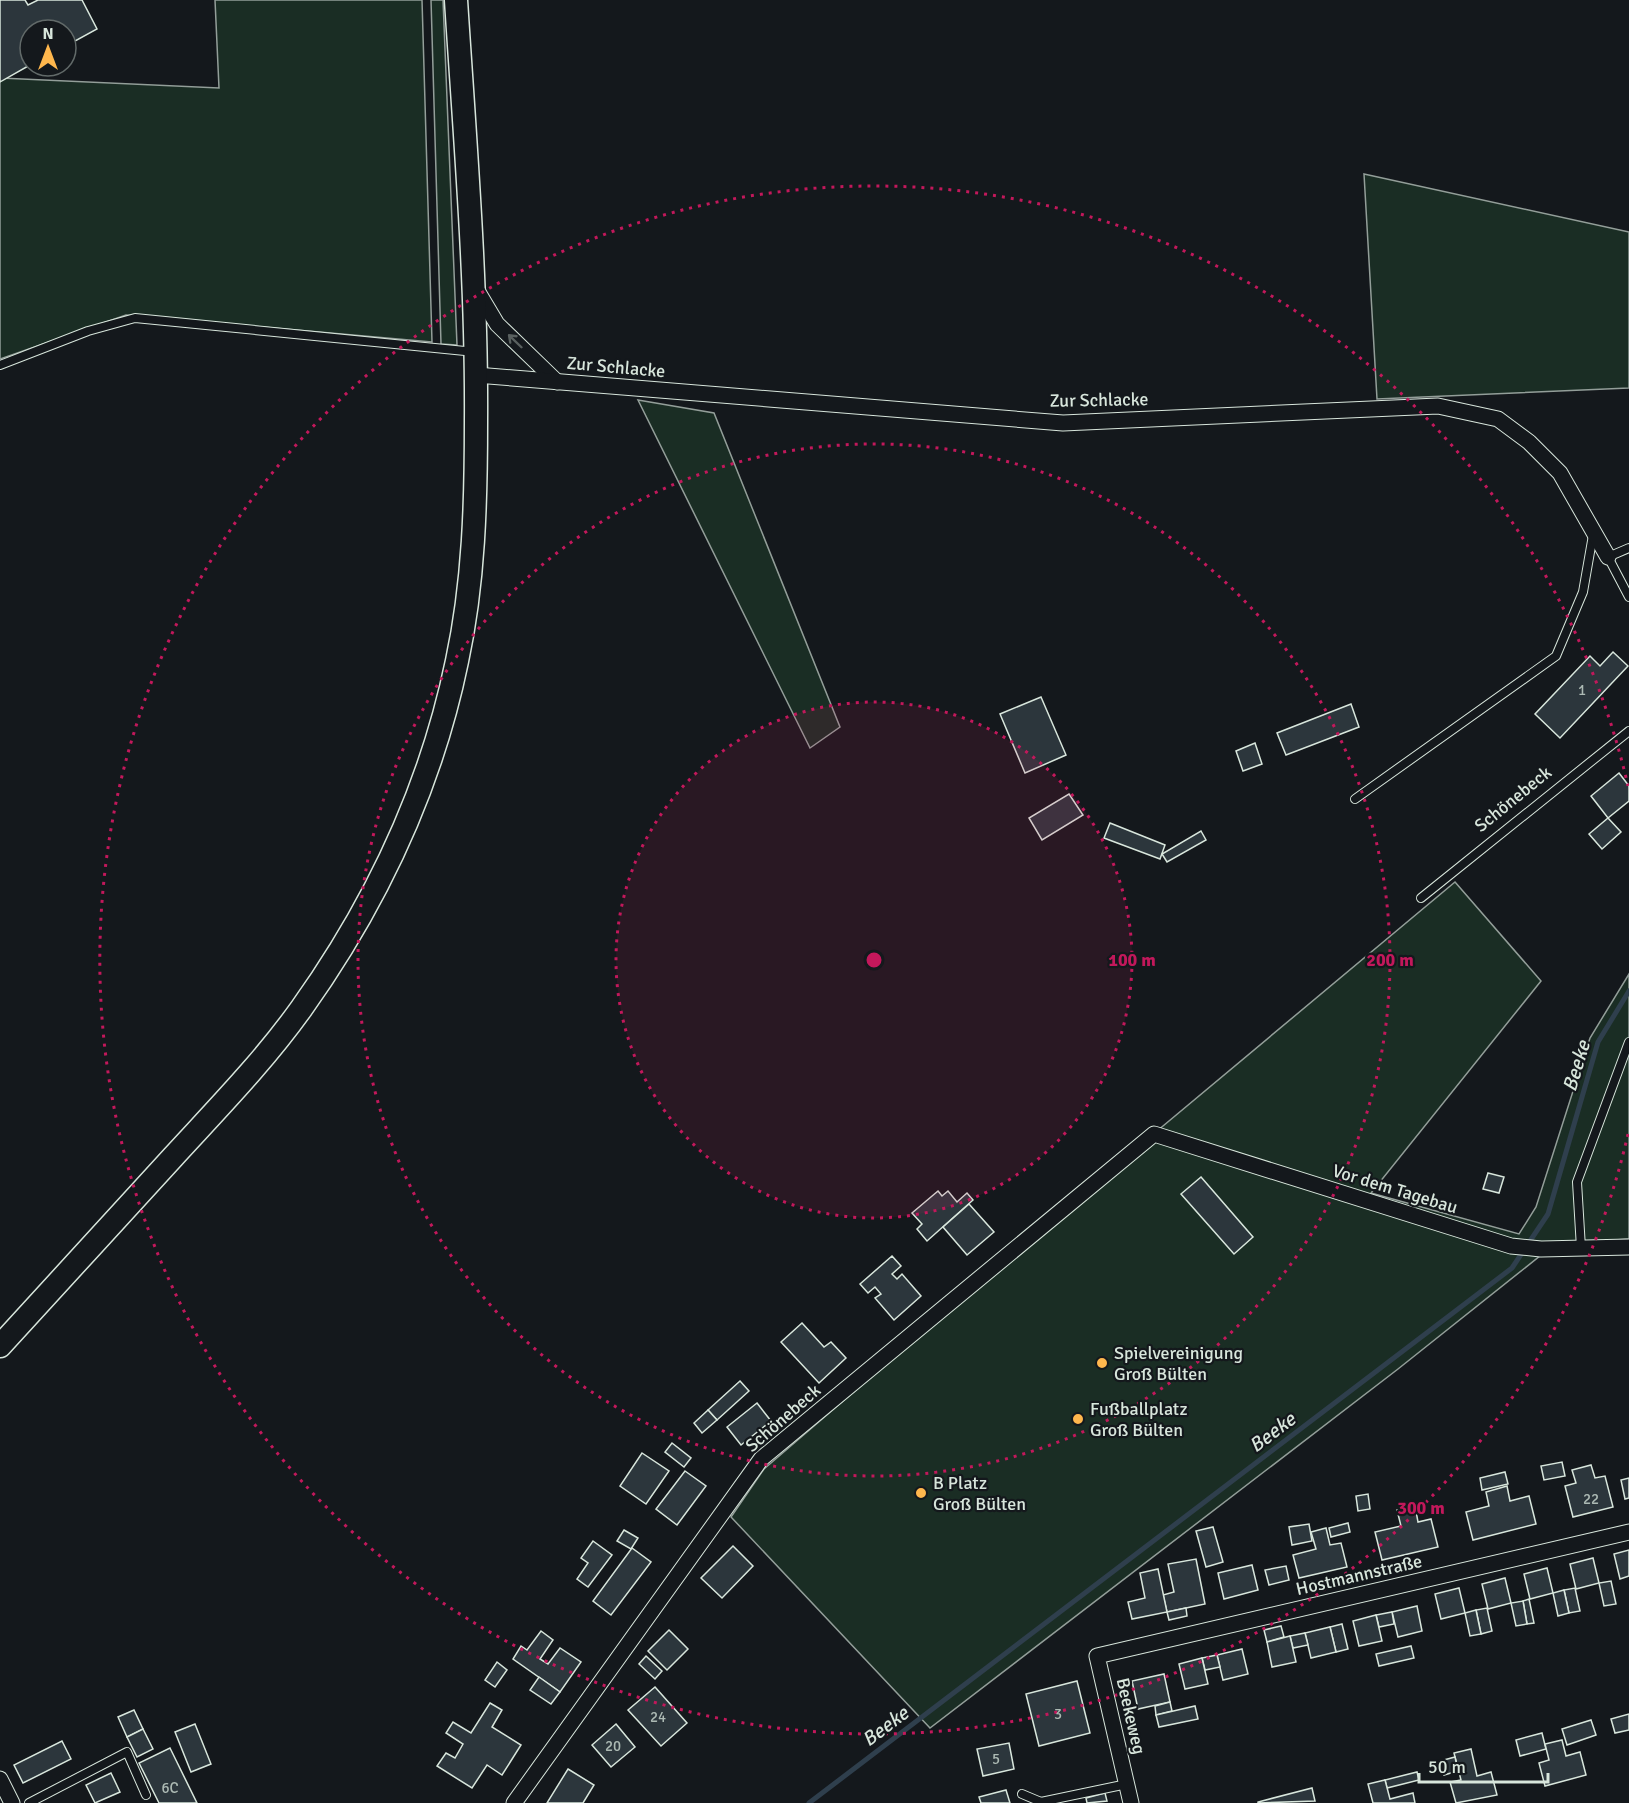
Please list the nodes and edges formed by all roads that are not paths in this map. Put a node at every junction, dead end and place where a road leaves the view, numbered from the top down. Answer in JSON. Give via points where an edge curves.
{"nodes":[{"id":1,"x":456,"y":0,"type":"edge"},
{"id":2,"x":474,"y":285,"type":"junction"},
{"id":3,"x":476,"y":352,"type":"junction"},
{"id":4,"x":0,"y":365,"type":"edge"},
{"id":5,"x":476,"y":375,"type":"junction"},
{"id":6,"x":557,"y":382,"type":"junction"},
{"id":7,"x":1594,"y":534,"type":"junction"},
{"id":8,"x":1629,"y":548,"type":"edge"},
{"id":9,"x":1608,"y":557,"type":"junction"},
{"id":10,"x":1629,"y":597,"type":"edge"},
{"id":11,"x":1629,"y":731,"type":"edge"},
{"id":12,"x":1354,"y":799,"type":"dead end"},
{"id":13,"x":1421,"y":898,"type":"dead end"},
{"id":14,"x":1629,"y":1042,"type":"edge"},
{"id":15,"x":1154,"y":1134,"type":"joint"},
{"id":16,"x":1629,"y":1247,"type":"edge"},
{"id":17,"x":1581,"y":1248,"type":"junction"},
{"id":18,"x":0,"y":1346,"type":"edge"},
{"id":19,"x":1629,"y":1532,"type":"edge"},
{"id":20,"x":1097,"y":1656,"type":"joint"},
{"id":21,"x":0,"y":1779,"type":"edge"},
{"id":22,"x":1127,"y":1784,"type":"junction"},
{"id":23,"x":1022,"y":1794,"type":"dead end"},
{"id":24,"x":146,"y":1795,"type":"dead end"},
{"id":25,"x":12,"y":1803,"type":"edge"},
{"id":26,"x":29,"y":1803,"type":"edge"},
{"id":27,"x":514,"y":1803,"type":"edge"},
{"id":28,"x":1131,"y":1803,"type":"edge"}],
"edges":[{"from":1,"to":2,"type":"street"},
{"from":2,"to":3,"type":"street"},
{"from":6,"to":2,"type":"street","one_way":true,"via":[[497,324]]},
{"from":3,"to":4,"type":"lane","via":[[135,318],[88,331]]},
{"from":3,"to":5,"type":"street"},
{"from":5,"to":6,"type":"street","name":"Zur Schlacke"},
{"from":5,"to":18,"type":"street","via":[[474,534],[457,661],[419,791],[379,883],[328,969],[261,1061]]},
{"from":6,"to":7,"type":"street","name":"Zur Schlacke","via":[[1063,423],[1438,406],[1498,419],[1529,442],[1560,473]]},
{"from":7,"to":9,"type":"street","name":"Zur Schlacke"},
{"from":7,"to":12,"type":"lane","via":[[1583,592],[1556,656]]},
{"from":8,"to":9,"type":"lane"},
{"from":9,"to":10,"type":"lane","name":"Zur Schlacke"},
{"from":11,"to":13,"type":"lane","name":"Schönebeck"},
{"from":14,"to":17,"type":"lane","via":[[1577,1182]]},
{"from":15,"to":17,"type":"street","name":"Vor dem Tagebau","via":[[1511,1246]]},
{"from":15,"to":27,"type":"street","name":"Schönebeck","via":[[762,1459]]},
{"from":16,"to":17,"type":"street","name":"Vor dem Tagebau"},
{"from":19,"to":20,"type":"street","name":"Hostmannstraße"},
{"from":20,"to":22,"type":"street","name":"Beekeweg"},
{"from":21,"to":25,"type":"street"},
{"from":22,"to":23,"type":"lane","via":[[1041,1802]]},
{"from":22,"to":28,"type":"street","name":"Beekeweg"},
{"from":24,"to":26,"type":"lane","via":[[127,1752]]}]}
